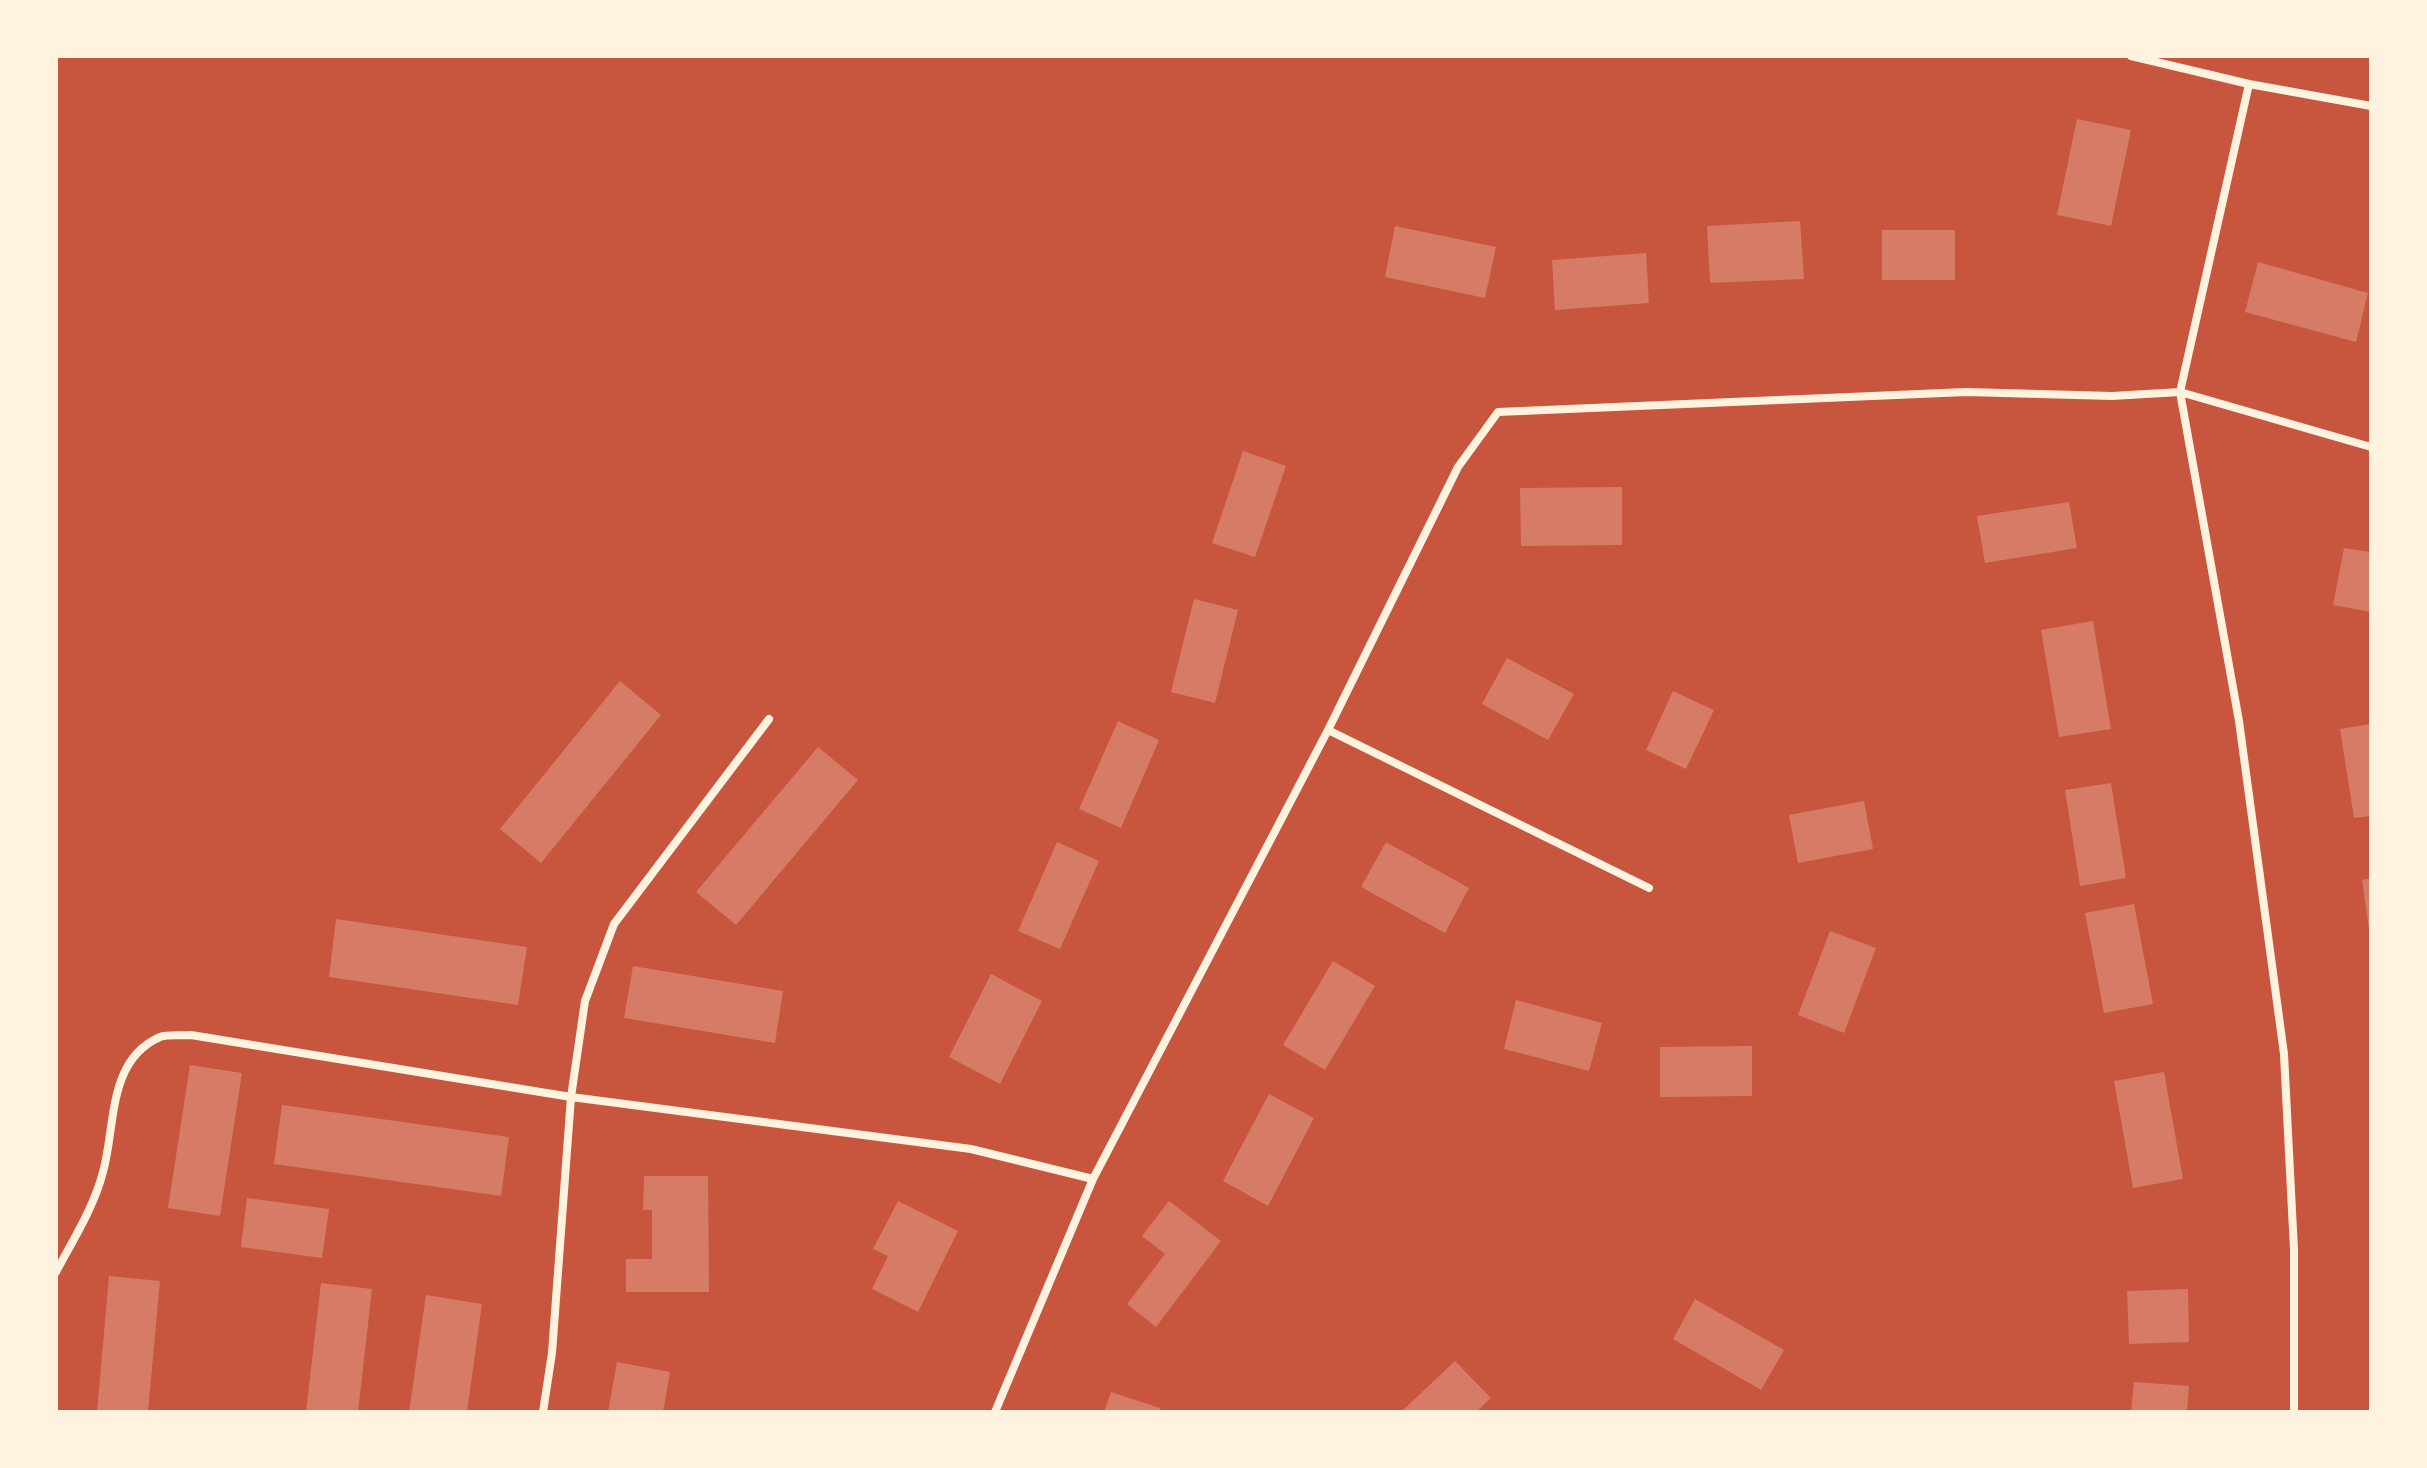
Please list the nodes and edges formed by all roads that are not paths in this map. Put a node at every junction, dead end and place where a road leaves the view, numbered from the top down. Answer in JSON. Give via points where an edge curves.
{"nodes":[{"id":1,"x":2131,"y":56,"type":"edge"},
{"id":2,"x":2249,"y":84,"type":"junction"},
{"id":3,"x":2371,"y":106,"type":"edge"},
{"id":4,"x":2180,"y":392,"type":"junction"},
{"id":5,"x":2371,"y":447,"type":"edge"},
{"id":6,"x":769,"y":719,"type":"dead end"},
{"id":7,"x":1328,"y":730,"type":"junction"},
{"id":8,"x":1649,"y":888,"type":"dead end"},
{"id":9,"x":571,"y":1097,"type":"junction"},
{"id":10,"x":1093,"y":1179,"type":"junction"},
{"id":11,"x":56,"y":1272,"type":"edge"},
{"id":12,"x":543,"y":1412,"type":"edge"},
{"id":13,"x":995,"y":1412,"type":"edge"},
{"id":14,"x":2294,"y":1412,"type":"edge"}],
"edges":[{"from":1,"to":2,"type":"street"},
{"from":2,"to":3,"type":"street"},
{"from":2,"to":4,"type":"street"},
{"from":4,"to":5,"type":"street"},
{"from":4,"to":7,"type":"street","via":[[1966,392],[1498,412],[1458,467]]},
{"from":4,"to":14,"type":"street","via":[[2239,721],[2284,1054],[2294,1250]]},
{"from":6,"to":9,"type":"street","via":[[614,924],[585,1001]]},
{"from":7,"to":8,"type":"street"},
{"from":7,"to":10,"type":"street"},
{"from":9,"to":10,"type":"street","via":[[971,1149]]},
{"from":9,"to":11,"type":"street","via":[[191,1035],[162,1036],[137,1053],[120,1080],[103,1172]]},
{"from":9,"to":12,"type":"street"},
{"from":10,"to":13,"type":"street"}]}
